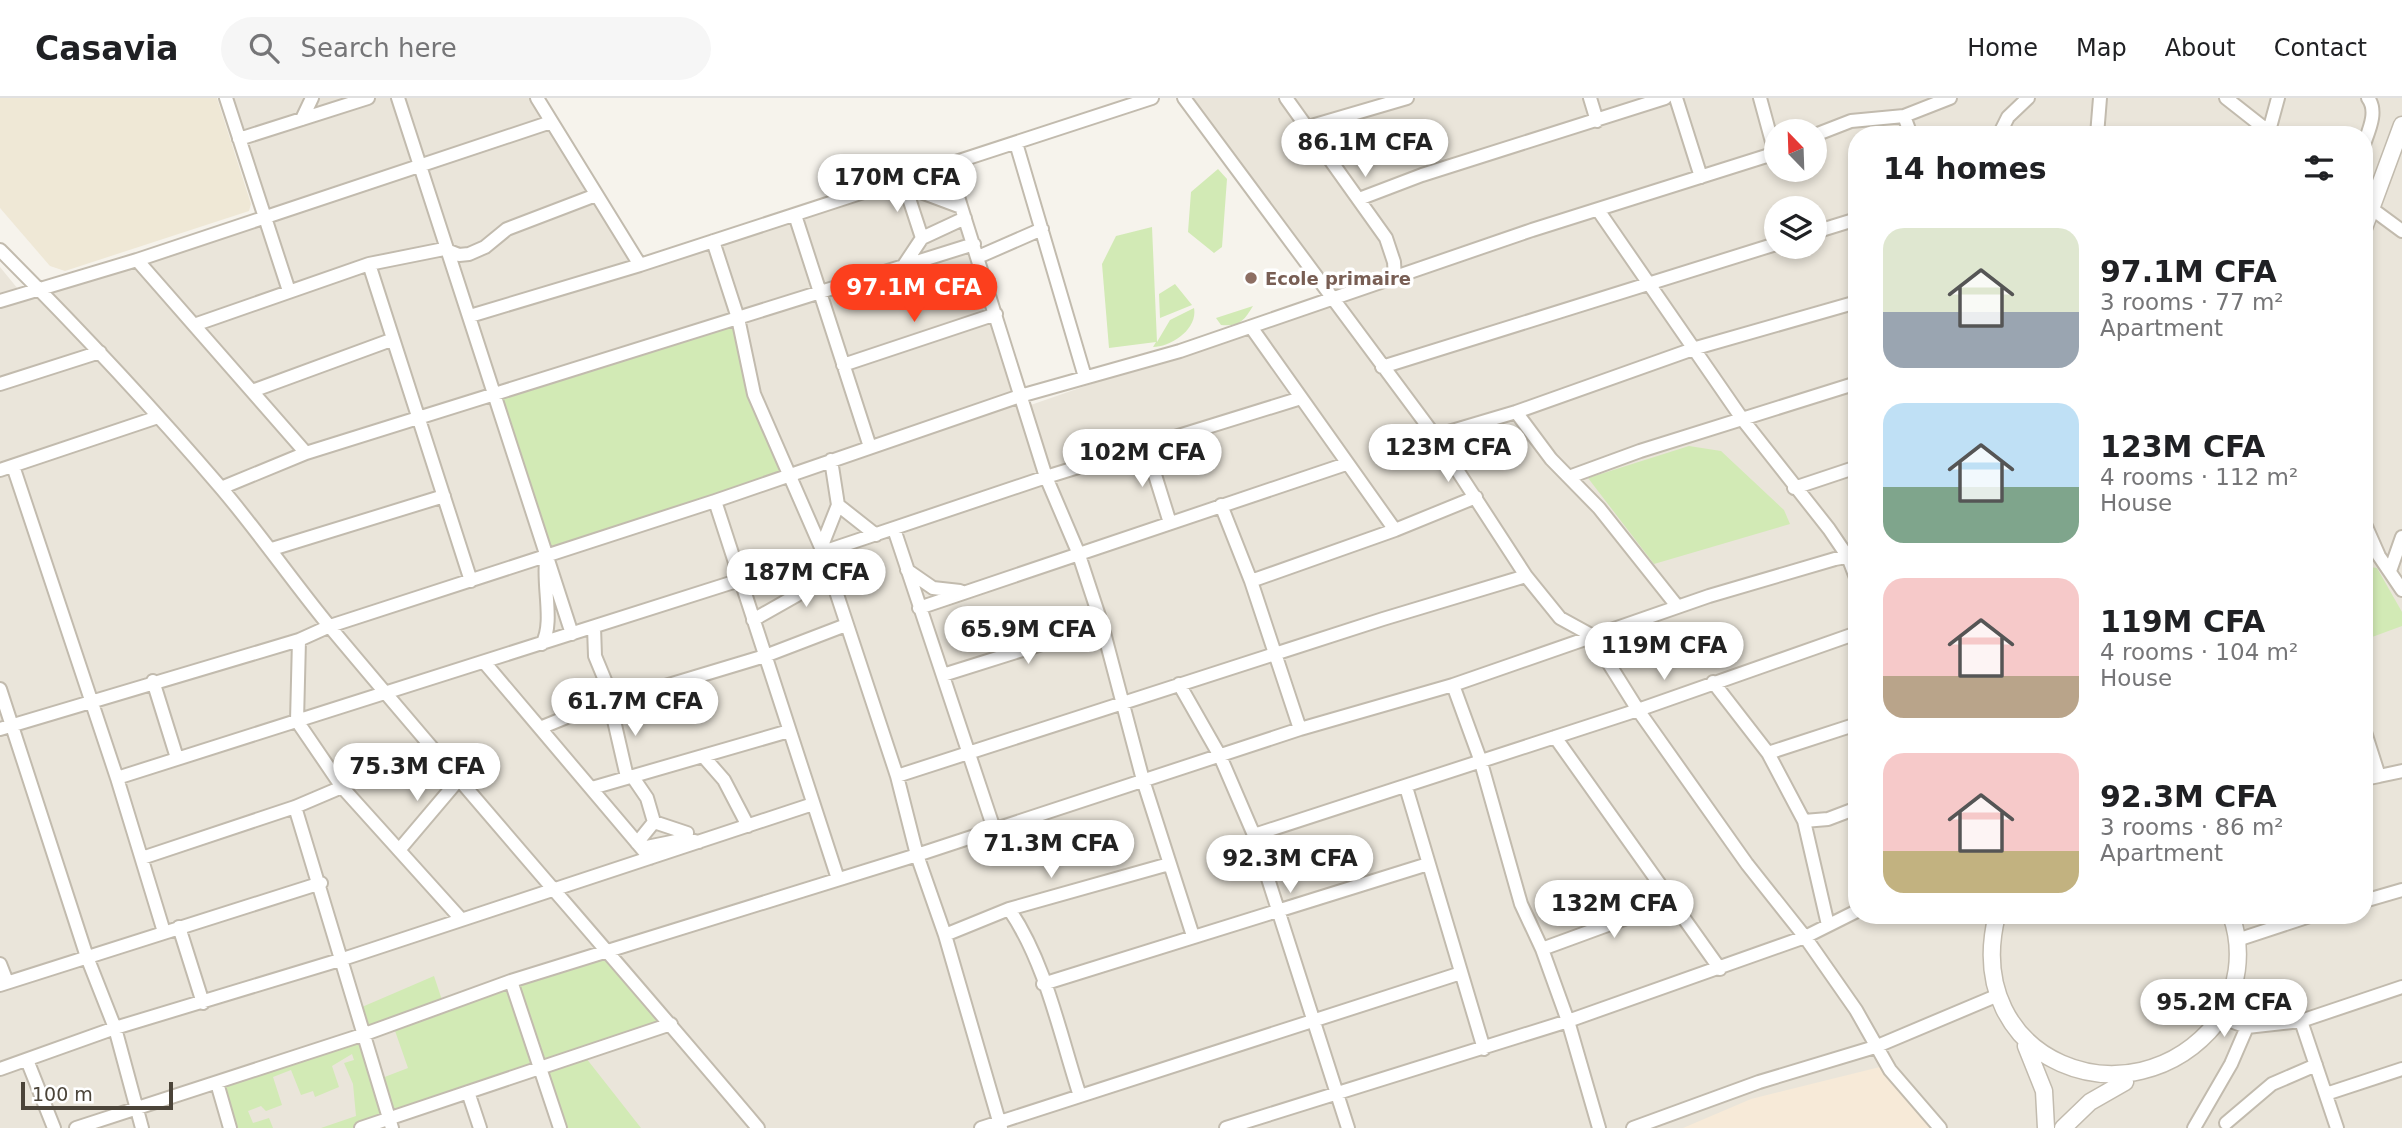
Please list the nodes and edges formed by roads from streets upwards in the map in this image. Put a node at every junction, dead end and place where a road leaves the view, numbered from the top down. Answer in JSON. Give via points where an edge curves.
{"nodes":[{"id":1,"x":226,"y":98,"type":"edge"},
{"id":2,"x":312,"y":98,"type":"edge"},
{"id":3,"x":368,"y":98,"type":"edge"},
{"id":4,"x":398,"y":98,"type":"edge"},
{"id":5,"x":537,"y":98,"type":"edge"},
{"id":6,"x":1152,"y":98,"type":"edge"},
{"id":7,"x":1184,"y":98,"type":"edge"},
{"id":8,"x":1286,"y":98,"type":"edge"},
{"id":9,"x":1407,"y":98,"type":"edge"},
{"id":10,"x":1590,"y":98,"type":"edge"},
{"id":11,"x":1665,"y":98,"type":"edge"},
{"id":12,"x":1676,"y":98,"type":"edge"},
{"id":13,"x":1760,"y":98,"type":"edge"},
{"id":14,"x":1950,"y":98,"type":"edge"},
{"id":15,"x":2028,"y":98,"type":"edge"},
{"id":16,"x":2100,"y":98,"type":"edge"},
{"id":17,"x":2226,"y":98,"type":"edge"},
{"id":18,"x":2278,"y":98,"type":"edge"},
{"id":19,"x":2368,"y":98,"type":"edge"},
{"id":20,"x":1904,"y":116,"type":"junction"},
{"id":21,"x":302,"y":119,"type":"junction"},
{"id":22,"x":1766,"y":119,"type":"edge"},
{"id":23,"x":1597,"y":121,"type":"junction"},
{"id":24,"x":551,"y":122,"type":"junction"},
{"id":25,"x":2402,"y":125,"type":"edge"},
{"id":26,"x":1908,"y":126,"type":"edge"},
{"id":27,"x":2004,"y":126,"type":"edge"},
{"id":28,"x":2098,"y":126,"type":"edge"},
{"id":29,"x":2262,"y":126,"type":"edge"},
{"id":30,"x":2272,"y":126,"type":"edge"},
{"id":31,"x":2370,"y":126,"type":"edge"},
{"id":32,"x":1308,"y":127,"type":"junction"},
{"id":33,"x":1827,"y":130,"type":"edge"},
{"id":34,"x":239,"y":139,"type":"junction"},
{"id":35,"x":1016,"y":143,"type":"junction"},
{"id":36,"x":1764,"y":157,"type":"edge"},
{"id":37,"x":948,"y":165,"type":"junction"},
{"id":38,"x":420,"y":166,"type":"junction"},
{"id":39,"x":1701,"y":177,"type":"junction"},
{"id":40,"x":903,"y":179,"type":"junction"},
{"id":41,"x":2373,"y":193,"type":"edge"},
{"id":42,"x":596,"y":195,"type":"junction"},
{"id":43,"x":1359,"y":199,"type":"junction"},
{"id":44,"x":2373,"y":209,"type":"edge"},
{"id":45,"x":1598,"y":210,"type":"junction"},
{"id":46,"x":963,"y":212,"type":"junction"},
{"id":47,"x":795,"y":215,"type":"junction"},
{"id":48,"x":264,"y":218,"type":"junction"},
{"id":49,"x":1848,"y":224,"type":"edge"},
{"id":50,"x":1042,"y":229,"type":"junction"},
{"id":51,"x":1827,"y":229,"type":"edge"},
{"id":52,"x":2402,"y":231,"type":"edge"},
{"id":53,"x":922,"y":238,"type":"junction"},
{"id":54,"x":713,"y":241,"type":"junction"},
{"id":55,"x":974,"y":244,"type":"junction"},
{"id":56,"x":1764,"y":248,"type":"edge"},
{"id":57,"x":444,"y":249,"type":"junction"},
{"id":58,"x":0,"y":250,"type":"edge"},
{"id":59,"x":978,"y":257,"type":"junction"},
{"id":60,"x":137,"y":260,"type":"junction"},
{"id":61,"x":369,"y":264,"type":"junction"},
{"id":62,"x":640,"y":265,"type":"junction"},
{"id":63,"x":904,"y":265,"type":"junction"},
{"id":64,"x":1395,"y":278,"type":"junction"},
{"id":65,"x":1650,"y":282,"type":"junction"},
{"id":66,"x":37,"y":288,"type":"junction"},
{"id":67,"x":289,"y":291,"type":"junction"},
{"id":68,"x":819,"y":291,"type":"junction"},
{"id":69,"x":1334,"y":299,"type":"junction"},
{"id":70,"x":0,"y":301,"type":"edge"},
{"id":71,"x":1848,"y":305,"type":"edge"},
{"id":72,"x":996,"y":314,"type":"junction"},
{"id":73,"x":470,"y":316,"type":"junction"},
{"id":74,"x":738,"y":318,"type":"junction"},
{"id":75,"x":194,"y":325,"type":"junction"},
{"id":76,"x":1251,"y":327,"type":"junction"},
{"id":77,"x":391,"y":340,"type":"junction"},
{"id":78,"x":1696,"y":348,"type":"junction"},
{"id":79,"x":100,"y":352,"type":"junction"},
{"id":80,"x":843,"y":365,"type":"junction"},
{"id":81,"x":1382,"y":367,"type":"junction"},
{"id":82,"x":1085,"y":377,"type":"junction"},
{"id":83,"x":0,"y":384,"type":"edge"},
{"id":84,"x":1848,"y":386,"type":"edge"},
{"id":85,"x":252,"y":391,"type":"junction"},
{"id":86,"x":494,"y":395,"type":"junction"},
{"id":87,"x":1020,"y":396,"type":"junction"},
{"id":88,"x":1301,"y":398,"type":"junction"},
{"id":89,"x":1516,"y":412,"type":"junction"},
{"id":90,"x":158,"y":417,"type":"junction"},
{"id":91,"x":417,"y":418,"type":"junction"},
{"id":92,"x":1743,"y":420,"type":"junction"},
{"id":93,"x":1435,"y":436,"type":"junction"},
{"id":94,"x":1146,"y":446,"type":"junction"},
{"id":95,"x":870,"y":447,"type":"junction"},
{"id":96,"x":306,"y":453,"type":"junction"},
{"id":97,"x":831,"y":460,"type":"junction"},
{"id":98,"x":1346,"y":464,"type":"junction"},
{"id":99,"x":7,"y":468,"type":"edge"},
{"id":100,"x":1848,"y":470,"type":"edge"},
{"id":101,"x":790,"y":473,"type":"junction"},
{"id":102,"x":1046,"y":477,"type":"junction"},
{"id":103,"x":1569,"y":477,"type":"junction"},
{"id":104,"x":221,"y":488,"type":"junction"},
{"id":105,"x":1794,"y":488,"type":"junction"},
{"id":106,"x":444,"y":496,"type":"junction"},
{"id":107,"x":1476,"y":497,"type":"junction"},
{"id":108,"x":715,"y":501,"type":"junction"},
{"id":109,"x":838,"y":505,"type":"junction"},
{"id":110,"x":1221,"y":505,"type":"junction"},
{"id":111,"x":1170,"y":523,"type":"junction"},
{"id":112,"x":894,"y":529,"type":"junction"},
{"id":113,"x":1395,"y":530,"type":"junction"},
{"id":114,"x":876,"y":535,"type":"junction"},
{"id":115,"x":2402,"y":537,"type":"edge"},
{"id":116,"x":2373,"y":542,"type":"edge"},
{"id":117,"x":272,"y":549,"type":"junction"},
{"id":118,"x":1848,"y":551,"type":"edge"},
{"id":119,"x":1079,"y":552,"type":"junction"},
{"id":120,"x":823,"y":553,"type":"junction"},
{"id":121,"x":547,"y":556,"type":"junction"},
{"id":122,"x":1848,"y":557,"type":"edge"},
{"id":123,"x":907,"y":570,"type":"junction"},
{"id":124,"x":2390,"y":571,"type":"junction"},
{"id":125,"x":1526,"y":576,"type":"junction"},
{"id":126,"x":740,"y":580,"type":"junction"},
{"id":127,"x":471,"y":581,"type":"junction"},
{"id":128,"x":1251,"y":581,"type":"junction"},
{"id":129,"x":969,"y":590,"type":"junction"},
{"id":130,"x":2402,"y":590,"type":"edge"},
{"id":131,"x":1678,"y":606,"type":"junction"},
{"id":132,"x":919,"y":608,"type":"junction"},
{"id":133,"x":753,"y":620,"type":"junction"},
{"id":134,"x":846,"y":625,"type":"junction"},
{"id":135,"x":1102,"y":625,"type":"junction"},
{"id":136,"x":330,"y":626,"type":"junction"},
{"id":137,"x":594,"y":627,"type":"junction"},
{"id":138,"x":572,"y":634,"type":"junction"},
{"id":139,"x":1591,"y":635,"type":"junction"},
{"id":140,"x":1848,"y":636,"type":"edge"},
{"id":141,"x":299,"y":640,"type":"junction"},
{"id":142,"x":542,"y":644,"type":"junction"},
{"id":143,"x":1274,"y":655,"type":"junction"},
{"id":144,"x":765,"y":656,"type":"junction"},
{"id":145,"x":484,"y":662,"type":"junction"},
{"id":146,"x":977,"y":665,"type":"junction"},
{"id":147,"x":943,"y":676,"type":"junction"},
{"id":148,"x":153,"y":681,"type":"junction"},
{"id":149,"x":1713,"y":682,"type":"junction"},
{"id":150,"x":1179,"y":684,"type":"junction"},
{"id":151,"x":1453,"y":685,"type":"junction"},
{"id":152,"x":0,"y":689,"type":"edge"},
{"id":153,"x":388,"y":694,"type":"junction"},
{"id":154,"x":949,"y":695,"type":"junction"},
{"id":155,"x":91,"y":702,"type":"junction"},
{"id":156,"x":612,"y":702,"type":"junction"},
{"id":157,"x":1124,"y":703,"type":"junction"},
{"id":158,"x":1638,"y":710,"type":"junction"},
{"id":159,"x":297,"y":721,"type":"junction"},
{"id":160,"x":13,"y":725,"type":"junction"},
{"id":161,"x":1848,"y":727,"type":"edge"},
{"id":162,"x":540,"y":728,"type":"junction"},
{"id":163,"x":0,"y":729,"type":"edge"},
{"id":164,"x":1300,"y":730,"type":"junction"},
{"id":165,"x":789,"y":731,"type":"junction"},
{"id":166,"x":1555,"y":737,"type":"junction"},
{"id":167,"x":1768,"y":752,"type":"junction"},
{"id":168,"x":968,"y":753,"type":"junction"},
{"id":169,"x":703,"y":756,"type":"junction"},
{"id":170,"x":1220,"y":756,"type":"junction"},
{"id":171,"x":2373,"y":757,"type":"edge"},
{"id":172,"x":177,"y":758,"type":"junction"},
{"id":173,"x":1480,"y":759,"type":"junction"},
{"id":174,"x":2402,"y":771,"type":"edge"},
{"id":175,"x":2379,"y":775,"type":"junction"},
{"id":176,"x":897,"y":776,"type":"junction"},
{"id":177,"x":629,"y":777,"type":"junction"},
{"id":178,"x":2373,"y":777,"type":"edge"},
{"id":179,"x":117,"y":778,"type":"junction"},
{"id":180,"x":460,"y":778,"type":"junction"},
{"id":181,"x":1143,"y":780,"type":"junction"},
{"id":182,"x":342,"y":787,"type":"junction"},
{"id":183,"x":1406,"y":787,"type":"junction"},
{"id":184,"x":592,"y":788,"type":"junction"},
{"id":185,"x":813,"y":804,"type":"junction"},
{"id":186,"x":295,"y":807,"type":"junction"},
{"id":187,"x":1848,"y":811,"type":"edge"},
{"id":188,"x":1804,"y":821,"type":"junction"},
{"id":189,"x":654,"y":822,"type":"junction"},
{"id":190,"x":748,"y":826,"type":"junction"},
{"id":191,"x":994,"y":828,"type":"junction"},
{"id":192,"x":1254,"y":835,"type":"junction"},
{"id":193,"x":693,"y":840,"type":"junction"},
{"id":194,"x":399,"y":850,"type":"junction"},
{"id":195,"x":643,"y":850,"type":"junction"},
{"id":196,"x":917,"y":855,"type":"junction"},
{"id":197,"x":142,"y":858,"type":"junction"},
{"id":198,"x":1169,"y":864,"type":"junction"},
{"id":199,"x":1428,"y":864,"type":"junction"},
{"id":200,"x":838,"y":880,"type":"junction"},
{"id":201,"x":321,"y":883,"type":"junction"},
{"id":202,"x":553,"y":890,"type":"junction"},
{"id":203,"x":2402,"y":890,"type":"edge"},
{"id":204,"x":2373,"y":898,"type":"edge"},
{"id":205,"x":1673,"y":901,"type":"junction"},
{"id":206,"x":1009,"y":909,"type":"junction"},
{"id":207,"x":1277,"y":911,"type":"junction"},
{"id":208,"x":1848,"y":915,"type":"edge"},
{"id":209,"x":461,"y":919,"type":"junction"},
{"id":210,"x":1995,"y":924,"type":"edge"},
{"id":211,"x":2233,"y":924,"type":"edge"},
{"id":212,"x":2285,"y":924,"type":"edge"},
{"id":213,"x":1828,"y":925,"type":"junction"},
{"id":214,"x":179,"y":927,"type":"junction"},
{"id":215,"x":164,"y":932,"type":"junction"},
{"id":216,"x":945,"y":935,"type":"junction"},
{"id":217,"x":1193,"y":936,"type":"junction"},
{"id":218,"x":1805,"y":937,"type":"junction"},
{"id":219,"x":2237,"y":940,"type":"junction"},
{"id":220,"x":1542,"y":949,"type":"junction"},
{"id":221,"x":606,"y":954,"type":"junction"},
{"id":222,"x":87,"y":957,"type":"junction"},
{"id":223,"x":343,"y":959,"type":"junction"},
{"id":224,"x":0,"y":964,"type":"edge"},
{"id":225,"x":1720,"y":969,"type":"junction"},
{"id":226,"x":1461,"y":973,"type":"junction"},
{"id":227,"x":512,"y":981,"type":"junction"},
{"id":228,"x":3,"y":983,"type":"edge"},
{"id":229,"x":1043,"y":984,"type":"junction"},
{"id":230,"x":2402,"y":987,"type":"edge"},
{"id":231,"x":1996,"y":996,"type":"junction"},
{"id":232,"x":203,"y":1003,"type":"junction"},
{"id":233,"x":2220,"y":1017,"type":"junction"},
{"id":234,"x":1311,"y":1019,"type":"junction"},
{"id":235,"x":1568,"y":1021,"type":"junction"},
{"id":236,"x":2301,"y":1021,"type":"junction"},
{"id":237,"x":671,"y":1024,"type":"junction"},
{"id":238,"x":2247,"y":1027,"type":"junction"},
{"id":239,"x":115,"y":1028,"type":"junction"},
{"id":240,"x":365,"y":1034,"type":"junction"},
{"id":241,"x":2025,"y":1044,"type":"junction"},
{"id":242,"x":1875,"y":1047,"type":"junction"},
{"id":243,"x":1484,"y":1049,"type":"junction"},
{"id":244,"x":27,"y":1060,"type":"junction"},
{"id":245,"x":2316,"y":1065,"type":"junction"},
{"id":246,"x":539,"y":1068,"type":"junction"},
{"id":247,"x":0,"y":1069,"type":"edge"},
{"id":248,"x":2402,"y":1069,"type":"edge"},
{"id":249,"x":2130,"y":1080,"type":"junction"},
{"id":250,"x":217,"y":1083,"type":"junction"},
{"id":251,"x":468,"y":1091,"type":"junction"},
{"id":252,"x":1336,"y":1091,"type":"junction"},
{"id":253,"x":2326,"y":1094,"type":"junction"},
{"id":254,"x":1080,"y":1096,"type":"junction"},
{"id":255,"x":137,"y":1108,"type":"junction"},
{"id":256,"x":2226,"y":1123,"type":"dead end"},
{"id":257,"x":391,"y":1124,"type":"edge"},
{"id":258,"x":1000,"y":1125,"type":"edge"},
{"id":259,"x":54,"y":1128,"type":"edge"},
{"id":260,"x":76,"y":1128,"type":"edge"},
{"id":261,"x":142,"y":1128,"type":"edge"},
{"id":262,"x":230,"y":1128,"type":"edge"},
{"id":263,"x":361,"y":1128,"type":"edge"},
{"id":264,"x":480,"y":1128,"type":"edge"},
{"id":265,"x":560,"y":1128,"type":"edge"},
{"id":266,"x":758,"y":1128,"type":"edge"},
{"id":267,"x":981,"y":1128,"type":"edge"},
{"id":268,"x":1226,"y":1128,"type":"edge"},
{"id":269,"x":1348,"y":1128,"type":"edge"},
{"id":270,"x":1599,"y":1128,"type":"edge"},
{"id":271,"x":1633,"y":1128,"type":"edge"},
{"id":272,"x":1940,"y":1128,"type":"edge"},
{"id":273,"x":2046,"y":1128,"type":"edge"},
{"id":274,"x":2063,"y":1128,"type":"edge"},
{"id":275,"x":2194,"y":1128,"type":"edge"},
{"id":276,"x":2337,"y":1128,"type":"edge"}],
"edges":[{"from":1,"to":34,"type":"street"},
{"from":2,"to":21,"type":"street"},
{"from":3,"to":21,"type":"street"},
{"from":4,"to":38,"type":"street"},
{"from":5,"to":24,"type":"street"},
{"from":6,"to":35,"type":"street"},
{"from":7,"to":69,"type":"street"},
{"from":8,"to":32,"type":"street"},
{"from":9,"to":32,"type":"street"},
{"from":10,"to":23,"type":"street"},
{"from":11,"to":23,"type":"street"},
{"from":12,"to":39,"type":"street"},
{"from":13,"to":22,"type":"street"},
{"from":14,"to":20,"type":"street"},
{"from":15,"to":27,"type":"street"},
{"from":16,"to":28,"type":"street"},
{"from":17,"to":29,"type":"street"},
{"from":18,"to":30,"type":"street"},
{"from":19,"to":31,"type":"street","via":[[2373,106]]},
{"from":20,"to":26,"type":"street"},
{"from":20,"to":33,"type":"street","via":[[1851,121]]},
{"from":21,"to":34,"type":"street"},
{"from":23,"to":43,"type":"street","via":[[1422,174]]},
{"from":24,"to":38,"type":"street"},
{"from":24,"to":42,"type":"street"},
{"from":25,"to":41,"type":"street"},
{"from":32,"to":43,"type":"street"},
{"from":34,"to":48,"type":"street"},
{"from":35,"to":37,"type":"street"},
{"from":35,"to":50,"type":"street"},
{"from":36,"to":39,"type":"street"},
{"from":37,"to":40,"type":"street"},
{"from":37,"to":46,"type":"street"},
{"from":38,"to":48,"type":"street"},
{"from":38,"to":57,"type":"street"},
{"from":39,"to":45,"type":"street"},
{"from":40,"to":46,"type":"street","via":[[910,188]]},
{"from":40,"to":47,"type":"street"},
{"from":40,"to":53,"type":"street"},
{"from":42,"to":57,"type":"street","via":[[507,229],[469,254]]},
{"from":42,"to":62,"type":"street"},
{"from":43,"to":64,"type":"street","via":[[1386,238]]},
{"from":44,"to":52,"type":"street"},
{"from":45,"to":64,"type":"street"},
{"from":45,"to":65,"type":"street"},
{"from":46,"to":53,"type":"street"},
{"from":46,"to":55,"type":"street"},
{"from":47,"to":54,"type":"street"},
{"from":47,"to":68,"type":"street"},
{"from":48,"to":60,"type":"street"},
{"from":48,"to":67,"type":"street"},
{"from":49,"to":51,"type":"street"},
{"from":50,"to":59,"type":"street"},
{"from":50,"to":82,"type":"street"},
{"from":53,"to":63,"type":"street"},
{"from":54,"to":62,"type":"street"},
{"from":54,"to":74,"type":"street"},
{"from":55,"to":59,"type":"street"},
{"from":55,"to":63,"type":"street"},
{"from":56,"to":65,"type":"street"},
{"from":57,"to":61,"type":"street"},
{"from":57,"to":73,"type":"street"},
{"from":58,"to":66,"type":"street"},
{"from":59,"to":72,"type":"street"},
{"from":60,"to":66,"type":"street"},
{"from":60,"to":75,"type":"street"},
{"from":61,"to":67,"type":"street"},
{"from":61,"to":77,"type":"street"},
{"from":62,"to":73,"type":"street"},
{"from":63,"to":68,"type":"street"},
{"from":64,"to":69,"type":"street"},
{"from":65,"to":78,"type":"street"},
{"from":65,"to":81,"type":"street"},
{"from":66,"to":70,"type":"street"},
{"from":66,"to":79,"type":"street"},
{"from":67,"to":75,"type":"street"},
{"from":68,"to":74,"type":"street"},
{"from":68,"to":80,"type":"street"},
{"from":69,"to":76,"type":"street"},
{"from":69,"to":81,"type":"street"},
{"from":71,"to":78,"type":"street"},
{"from":72,"to":80,"type":"street"},
{"from":72,"to":87,"type":"street"},
{"from":73,"to":86,"type":"street"},
{"from":74,"to":86,"type":"street"},
{"from":74,"to":101,"type":"street","via":[[754,394]]},
{"from":75,"to":85,"type":"street"},
{"from":76,"to":82,"type":"street"},
{"from":76,"to":88,"type":"street"},
{"from":77,"to":85,"type":"street"},
{"from":77,"to":91,"type":"street"},
{"from":78,"to":89,"type":"street"},
{"from":78,"to":92,"type":"street"},
{"from":79,"to":83,"type":"street"},
{"from":79,"to":90,"type":"street"},
{"from":80,"to":95,"type":"street"},
{"from":81,"to":93,"type":"street"},
{"from":82,"to":87,"type":"street"},
{"from":84,"to":92,"type":"street"},
{"from":85,"to":96,"type":"street"},
{"from":86,"to":91,"type":"street"},
{"from":86,"to":121,"type":"street"},
{"from":87,"to":95,"type":"street"},
{"from":87,"to":102,"type":"street"},
{"from":88,"to":94,"type":"street"},
{"from":88,"to":98,"type":"street"},
{"from":89,"to":93,"type":"street"},
{"from":89,"to":103,"type":"street"},
{"from":90,"to":99,"type":"street"},
{"from":90,"to":104,"type":"street"},
{"from":91,"to":96,"type":"street"},
{"from":91,"to":106,"type":"street"},
{"from":92,"to":103,"type":"street"},
{"from":92,"to":105,"type":"street"},
{"from":93,"to":107,"type":"street"},
{"from":94,"to":102,"type":"street"},
{"from":94,"to":111,"type":"street"},
{"from":95,"to":97,"type":"street"},
{"from":96,"to":104,"type":"street"},
{"from":97,"to":101,"type":"street"},
{"from":97,"to":109,"type":"street"},
{"from":98,"to":110,"type":"street"},
{"from":98,"to":113,"type":"street"},
{"from":99,"to":155,"type":"street"},
{"from":100,"to":105,"type":"street"},
{"from":101,"to":108,"type":"street"},
{"from":101,"to":120,"type":"street"},
{"from":102,"to":112,"type":"street"},
{"from":102,"to":119,"type":"street"},
{"from":103,"to":131,"type":"street"},
{"from":104,"to":117,"type":"street"},
{"from":105,"to":118,"type":"street"},
{"from":106,"to":117,"type":"street"},
{"from":106,"to":127,"type":"street"},
{"from":107,"to":113,"type":"street"},
{"from":107,"to":125,"type":"street"},
{"from":108,"to":121,"type":"street"},
{"from":108,"to":126,"type":"street"},
{"from":109,"to":114,"type":"street"},
{"from":109,"to":120,"type":"street"},
{"from":110,"to":111,"type":"street"},
{"from":110,"to":128,"type":"street"},
{"from":111,"to":119,"type":"street"},
{"from":112,"to":114,"type":"street"},
{"from":112,"to":123,"type":"street"},
{"from":113,"to":128,"type":"street"},
{"from":114,"to":120,"type":"street"},
{"from":115,"to":124,"type":"street"},
{"from":116,"to":124,"type":"street"},
{"from":117,"to":136,"type":"street"},
{"from":119,"to":129,"type":"street"},
{"from":119,"to":135,"type":"street"},
{"from":120,"to":133,"type":"street","via":[[797,595]]},
{"from":120,"to":134,"type":"street"},
{"from":121,"to":127,"type":"street"},
{"from":121,"to":138,"type":"street"},
{"from":121,"to":142,"type":"street","via":[[543,584],[547,635]]},
{"from":122,"to":131,"type":"street"},
{"from":123,"to":129,"type":"street","via":[[933,588]]},
{"from":123,"to":132,"type":"street"},
{"from":124,"to":130,"type":"street"},
{"from":125,"to":139,"type":"street","via":[[1560,618]]},
{"from":125,"to":143,"type":"street"},
{"from":126,"to":133,"type":"street"},
{"from":126,"to":137,"type":"street"},
{"from":127,"to":136,"type":"street"},
{"from":128,"to":143,"type":"street"},
{"from":129,"to":132,"type":"street"},
{"from":131,"to":139,"type":"street"},
{"from":132,"to":147,"type":"street"},
{"from":133,"to":144,"type":"street"},
{"from":134,"to":144,"type":"street"},
{"from":134,"to":176,"type":"street"},
{"from":135,"to":146,"type":"street"},
{"from":135,"to":157,"type":"street"},
{"from":136,"to":141,"type":"street"},
{"from":136,"to":153,"type":"street"},
{"from":137,"to":138,"type":"street"},
{"from":137,"to":156,"type":"street","via":[[595,656]]},
{"from":138,"to":142,"type":"street"},
{"from":139,"to":151,"type":"street"},
{"from":139,"to":158,"type":"street"},
{"from":140,"to":149,"type":"street"},
{"from":141,"to":148,"type":"street"},
{"from":141,"to":159,"type":"street"},
{"from":142,"to":145,"type":"street"},
{"from":143,"to":150,"type":"street"},
{"from":143,"to":164,"type":"street"},
{"from":144,"to":156,"type":"street"},
{"from":144,"to":165,"type":"street"},
{"from":145,"to":153,"type":"street"},
{"from":145,"to":162,"type":"street"},
{"from":146,"to":147,"type":"street"},
{"from":146,"to":154,"type":"street"},
{"from":147,"to":154,"type":"street"},
{"from":148,"to":155,"type":"street"},
{"from":148,"to":172,"type":"street"},
{"from":149,"to":158,"type":"street"},
{"from":149,"to":167,"type":"street"},
{"from":150,"to":157,"type":"street"},
{"from":150,"to":170,"type":"street"},
{"from":151,"to":164,"type":"street"},
{"from":151,"to":173,"type":"street"},
{"from":152,"to":160,"type":"street"},
{"from":153,"to":159,"type":"street"},
{"from":153,"to":180,"type":"street"},
{"from":154,"to":168,"type":"street"},
{"from":155,"to":160,"type":"street"},
{"from":155,"to":179,"type":"street"},
{"from":156,"to":162,"type":"street"},
{"from":156,"to":177,"type":"street"},
{"from":157,"to":168,"type":"street"},
{"from":157,"to":181,"type":"street"},
{"from":158,"to":166,"type":"street"},
{"from":158,"to":218,"type":"street","via":[[1746,863]]},
{"from":159,"to":172,"type":"street"},
{"from":159,"to":182,"type":"street"},
{"from":160,"to":163,"type":"street"},
{"from":160,"to":222,"type":"street"},
{"from":161,"to":167,"type":"street"},
{"from":162,"to":184,"type":"street"},
{"from":164,"to":170,"type":"street"},
{"from":165,"to":169,"type":"street"},
{"from":165,"to":185,"type":"street"},
{"from":166,"to":173,"type":"street"},
{"from":166,"to":205,"type":"street"},
{"from":167,"to":188,"type":"street"},
{"from":168,"to":176,"type":"street"},
{"from":168,"to":191,"type":"street"},
{"from":169,"to":177,"type":"street"},
{"from":169,"to":190,"type":"street","via":[[724,780]]},
{"from":170,"to":181,"type":"street"},
{"from":170,"to":192,"type":"street"},
{"from":171,"to":175,"type":"street"},
{"from":172,"to":179,"type":"street"},
{"from":173,"to":183,"type":"street"},
{"from":173,"to":220,"type":"street","via":[[1521,904]]},
{"from":174,"to":175,"type":"street"},
{"from":175,"to":178,"type":"street"},
{"from":176,"to":196,"type":"street"},
{"from":177,"to":184,"type":"street"},
{"from":177,"to":189,"type":"street","via":[[647,798]]},
{"from":179,"to":197,"type":"street"},
{"from":180,"to":194,"type":"street"},
{"from":180,"to":202,"type":"street"},
{"from":181,"to":191,"type":"street"},
{"from":181,"to":198,"type":"street"},
{"from":182,"to":186,"type":"street"},
{"from":182,"to":194,"type":"street"},
{"from":183,"to":192,"type":"street"},
{"from":183,"to":199,"type":"street"},
{"from":184,"to":195,"type":"street"},
{"from":185,"to":190,"type":"street"},
{"from":185,"to":200,"type":"street"},
{"from":186,"to":197,"type":"street"},
{"from":186,"to":201,"type":"street"},
{"from":187,"to":188,"type":"street"},
{"from":188,"to":213,"type":"street"},
{"from":189,"to":193,"type":"street","via":[[687,833]]},
{"from":189,"to":195,"type":"street"},
{"from":190,"to":193,"type":"street"},
{"from":191,"to":196,"type":"street"},
{"from":192,"to":207,"type":"street"},
{"from":193,"to":195,"type":"street"},
{"from":194,"to":209,"type":"street"},
{"from":195,"to":202,"type":"street"},
{"from":196,"to":200,"type":"street"},
{"from":196,"to":216,"type":"street"},
{"from":197,"to":215,"type":"street"},
{"from":198,"to":206,"type":"street"},
{"from":198,"to":217,"type":"street"},
{"from":199,"to":207,"type":"street"},
{"from":199,"to":226,"type":"street"},
{"from":200,"to":221,"type":"street"},
{"from":201,"to":214,"type":"street"},
{"from":201,"to":223,"type":"street"},
{"from":202,"to":209,"type":"street"},
{"from":202,"to":221,"type":"street"},
{"from":203,"to":204,"type":"street"},
{"from":205,"to":220,"type":"street"},
{"from":205,"to":225,"type":"street"},
{"from":206,"to":216,"type":"street"},
{"from":206,"to":229,"type":"street"},
{"from":207,"to":217,"type":"street"},
{"from":207,"to":234,"type":"street"},
{"from":208,"to":213,"type":"street"},
{"from":209,"to":223,"type":"street"},
{"from":210,"to":231,"type":"street","via":[[1990,969]]},
{"from":211,"to":219,"type":"street"},
{"from":212,"to":219,"type":"street"},
{"from":213,"to":218,"type":"street"},
{"from":214,"to":215,"type":"street"},
{"from":214,"to":232,"type":"street"},
{"from":215,"to":222,"type":"street"},
{"from":216,"to":258,"type":"street"},
{"from":217,"to":229,"type":"street"},
{"from":218,"to":225,"type":"street"},
{"from":218,"to":242,"type":"street","via":[[1862,1020]]},
{"from":219,"to":233,"type":"street","via":[[2237,972]]},
{"from":220,"to":235,"type":"street"},
{"from":221,"to":227,"type":"street"},
{"from":221,"to":237,"type":"street"},
{"from":222,"to":228,"type":"street"},
{"from":222,"to":239,"type":"street"},
{"from":223,"to":232,"type":"street"},
{"from":223,"to":240,"type":"street"},
{"from":224,"to":228,"type":"street"},
{"from":225,"to":235,"type":"street"},
{"from":226,"to":234,"type":"street"},
{"from":226,"to":243,"type":"street"},
{"from":227,"to":240,"type":"street"},
{"from":227,"to":246,"type":"street"},
{"from":229,"to":254,"type":"street"},
{"from":230,"to":236,"type":"street"},
{"from":231,"to":241,"type":"street"},
{"from":231,"to":242,"type":"street"},
{"from":232,"to":239,"type":"street"},
{"from":233,"to":238,"type":"street"},
{"from":233,"to":249,"type":"street","via":[[2200,1046],[2184,1059]]},
{"from":234,"to":252,"type":"street"},
{"from":234,"to":254,"type":"street"},
{"from":235,"to":243,"type":"street"},
{"from":235,"to":270,"type":"street"},
{"from":236,"to":238,"type":"street"},
{"from":236,"to":245,"type":"street"},
{"from":237,"to":246,"type":"street"},
{"from":237,"to":266,"type":"street"},
{"from":238,"to":275,"type":"street"},
{"from":239,"to":244,"type":"street"},
{"from":239,"to":255,"type":"street"},
{"from":240,"to":250,"type":"street"},
{"from":240,"to":257,"type":"street"},
{"from":241,"to":249,"type":"street","via":[[2047,1062],[2076,1075]]},
{"from":241,"to":273,"type":"street","via":[[2044,1091]]},
{"from":242,"to":271,"type":"street","via":[[1759,1082]]},
{"from":242,"to":272,"type":"street"},
{"from":243,"to":252,"type":"street"},
{"from":244,"to":247,"type":"street"},
{"from":244,"to":259,"type":"street"},
{"from":245,"to":253,"type":"street"},
{"from":245,"to":256,"type":"street","via":[[2272,1084]]},
{"from":246,"to":251,"type":"street"},
{"from":246,"to":265,"type":"street"},
{"from":248,"to":253,"type":"street"},
{"from":249,"to":274,"type":"street","via":[[2090,1102]]},
{"from":250,"to":255,"type":"street"},
{"from":250,"to":262,"type":"street"},
{"from":251,"to":257,"type":"street"},
{"from":251,"to":264,"type":"street"},
{"from":252,"to":268,"type":"street"},
{"from":252,"to":269,"type":"street"},
{"from":253,"to":276,"type":"street"},
{"from":254,"to":258,"type":"street"},
{"from":255,"to":260,"type":"street"},
{"from":255,"to":261,"type":"street"},
{"from":257,"to":263,"type":"street"},
{"from":258,"to":267,"type":"street"}]}
